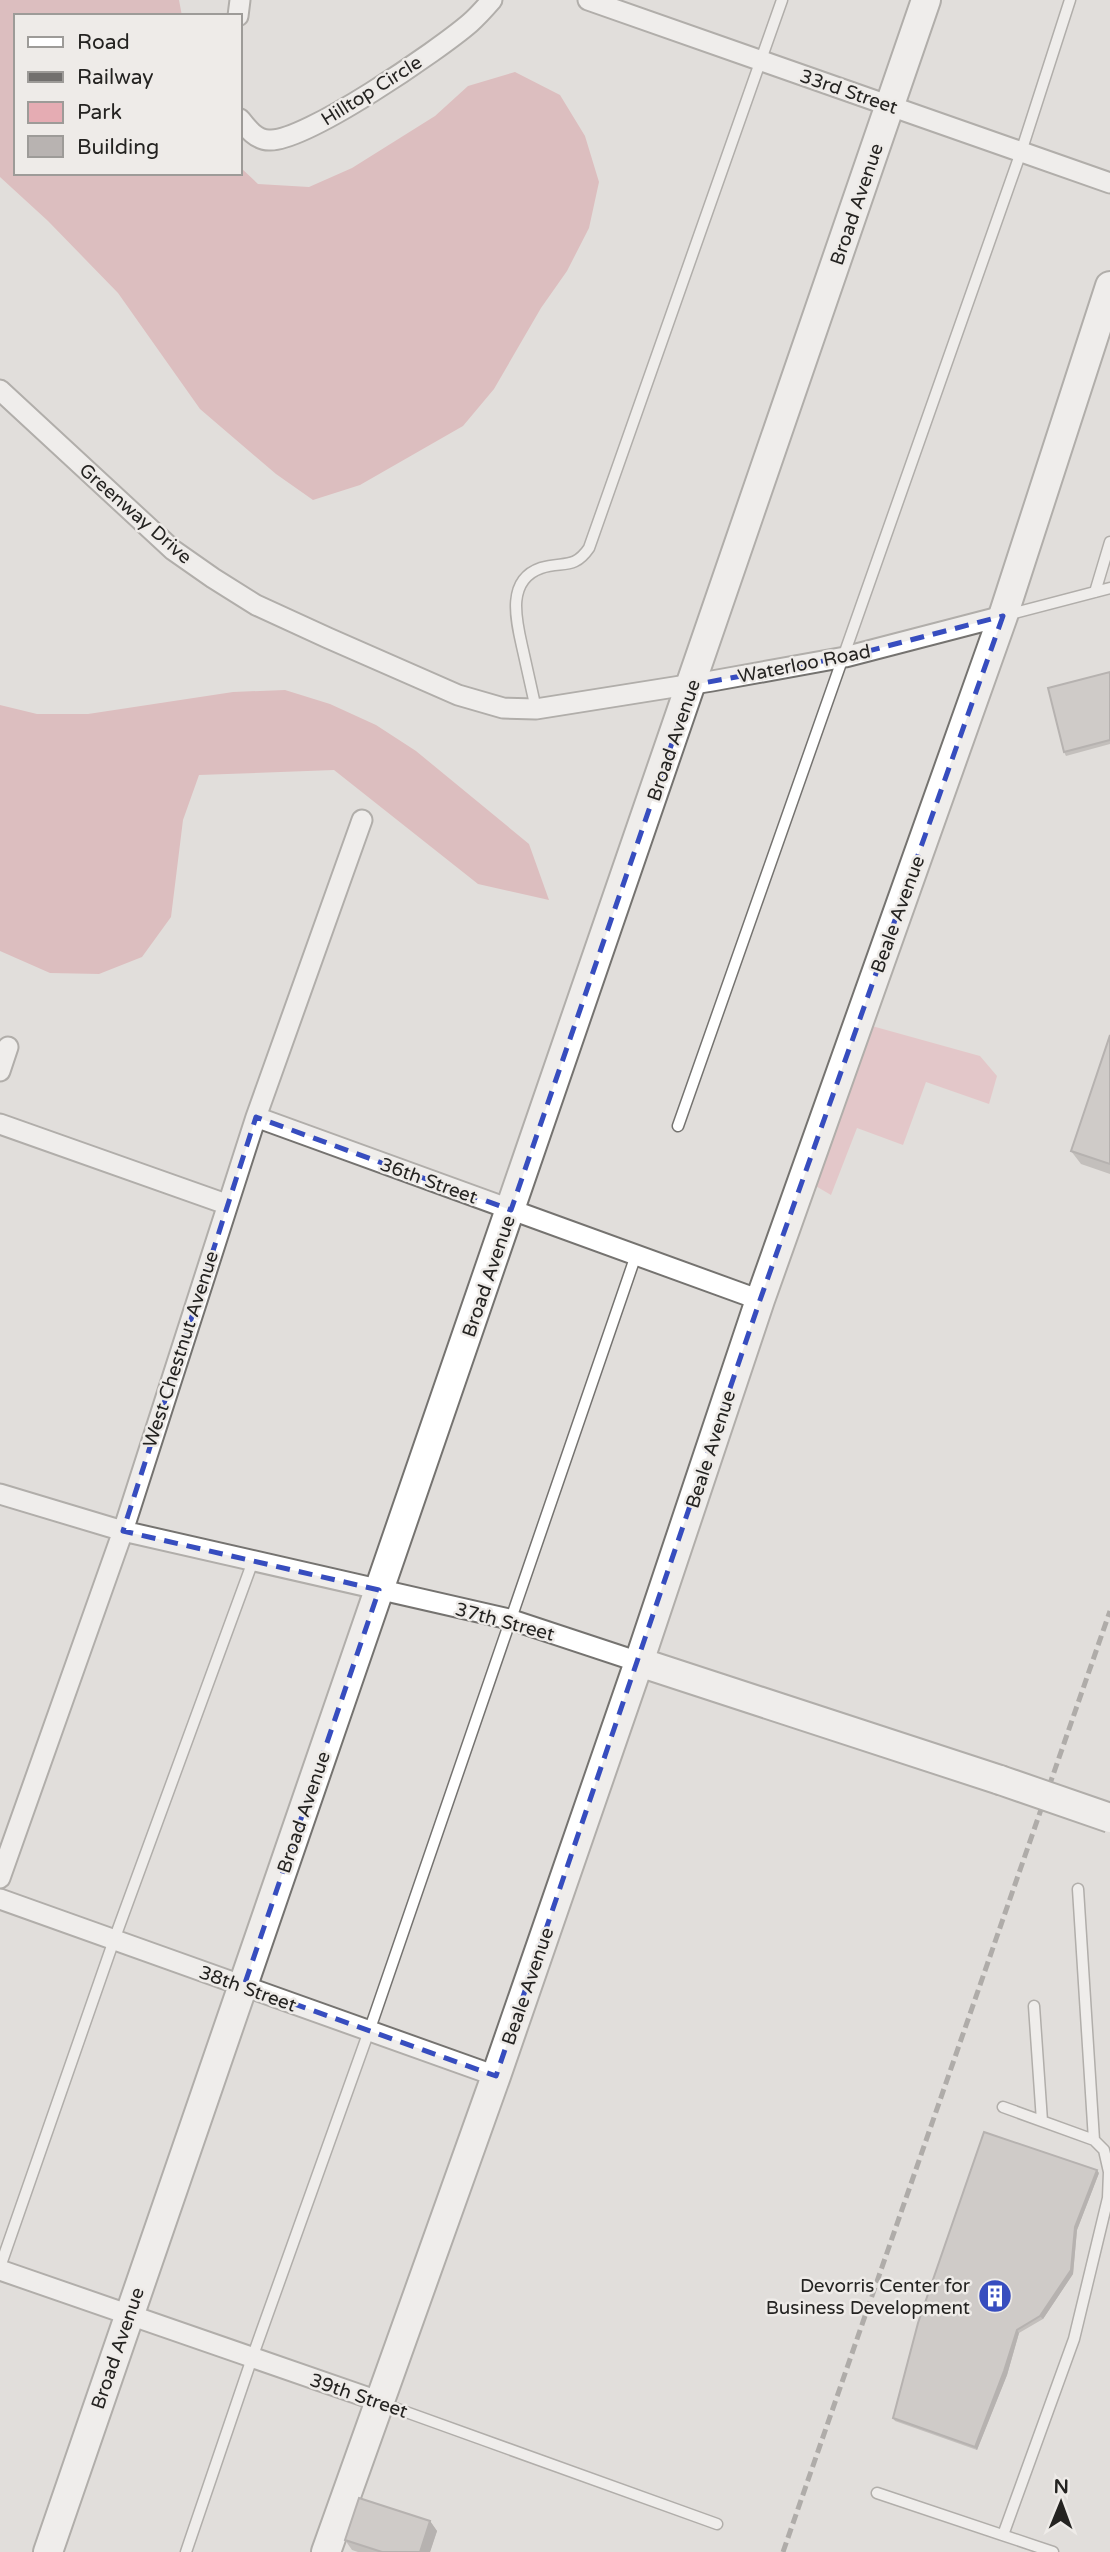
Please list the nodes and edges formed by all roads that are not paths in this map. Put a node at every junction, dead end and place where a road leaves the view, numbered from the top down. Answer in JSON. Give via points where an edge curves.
{"nodes":[{"id":1,"x":492,"y":0,"type":"edge"},
{"id":2,"x":588,"y":0,"type":"edge"},
{"id":3,"x":782,"y":0,"type":"edge"},
{"id":4,"x":926,"y":0,"type":"edge"},
{"id":5,"x":1070,"y":0,"type":"edge"},
{"id":6,"x":642,"y":9,"type":"edge"},
{"id":7,"x":761,"y":61,"type":"junction"},
{"id":8,"x":889,"y":106,"type":"junction"},
{"id":9,"x":242,"y":122,"type":"edge"},
{"id":10,"x":1021,"y":152,"type":"junction"},
{"id":11,"x":1110,"y":183,"type":"edge"},
{"id":12,"x":1110,"y":286,"type":"edge"},
{"id":13,"x":1110,"y":313,"type":"edge"},
{"id":14,"x":1100,"y":337,"type":"edge"},
{"id":15,"x":0,"y":390,"type":"edge"},
{"id":16,"x":1110,"y":542,"type":"edge"},
{"id":17,"x":1110,"y":588,"type":"edge"},
{"id":18,"x":1095,"y":592,"type":"junction"},
{"id":19,"x":1003,"y":616,"type":"junction"},
{"id":20,"x":845,"y":657,"type":"junction"},
{"id":21,"x":399,"y":670,"type":"joint"},
{"id":22,"x":692,"y":685,"type":"junction"},
{"id":23,"x":536,"y":709,"type":"junction"},
{"id":24,"x":362,"y":820,"type":"dead end"},
{"id":25,"x":8,"y":1047,"type":"dead end"},
{"id":26,"x":0,"y":1071,"type":"edge"},
{"id":27,"x":256,"y":1117,"type":"junction"},
{"id":28,"x":0,"y":1124,"type":"edge"},
{"id":29,"x":678,"y":1126,"type":"dead end"},
{"id":30,"x":226,"y":1204,"type":"junction"},
{"id":31,"x":511,"y":1210,"type":"junction"},
{"id":32,"x":636,"y":1255,"type":"junction"},
{"id":33,"x":760,"y":1300,"type":"junction"},
{"id":34,"x":0,"y":1494,"type":"edge"},
{"id":35,"x":122,"y":1531,"type":"junction"},
{"id":36,"x":253,"y":1561,"type":"junction"},
{"id":37,"x":379,"y":1590,"type":"junction"},
{"id":38,"x":509,"y":1619,"type":"junction"},
{"id":39,"x":639,"y":1662,"type":"junction"},
{"id":40,"x":1110,"y":1818,"type":"edge"},
{"id":41,"x":0,"y":1878,"type":"edge"},
{"id":42,"x":1078,"y":1889,"type":"dead end"},
{"id":43,"x":0,"y":1899,"type":"edge"},
{"id":44,"x":114,"y":1940,"type":"junction"},
{"id":45,"x":244,"y":1986,"type":"junction"},
{"id":46,"x":1034,"y":2006,"type":"dead end"},
{"id":47,"x":369,"y":2031,"type":"junction"},
{"id":48,"x":496,"y":2076,"type":"junction"},
{"id":49,"x":1003,"y":2107,"type":"dead end"},
{"id":50,"x":1042,"y":2121,"type":"junction"},
{"id":51,"x":1094,"y":2140,"type":"junction"},
{"id":52,"x":0,"y":2269,"type":"edge"},
{"id":53,"x":129,"y":2315,"type":"junction"},
{"id":54,"x":252,"y":2358,"type":"junction"},
{"id":55,"x":381,"y":2402,"type":"junction"},
{"id":56,"x":877,"y":2493,"type":"dead end"},
{"id":57,"x":716,"y":2524,"type":"dead end"},
{"id":58,"x":1003,"y":2535,"type":"junction"},
{"id":59,"x":48,"y":2552,"type":"edge"},
{"id":60,"x":186,"y":2552,"type":"edge"},
{"id":61,"x":326,"y":2552,"type":"edge"},
{"id":62,"x":1054,"y":2552,"type":"edge"}],
"edges":[{"from":1,"to":9,"type":"street","name":"Hilltop Circle","via":[[471,23],[419,62],[309,129],[267,141],[251,133]]},
{"from":2,"to":6,"type":"street","name":"33rd Street"},
{"from":3,"to":7,"type":"lane"},
{"from":4,"to":8,"type":"street","name":"Broad Avenue"},
{"from":5,"to":10,"type":"lane"},
{"from":6,"to":7,"type":"street","name":"33rd Street"},
{"from":7,"to":8,"type":"street","name":"33rd Street"},
{"from":7,"to":23,"type":"lane","via":[[589,548],[581,560],[540,568],[520,586],[515,614]]},
{"from":8,"to":10,"type":"street","name":"33rd Street"},
{"from":8,"to":22,"type":"street","name":"Broad Avenue"},
{"from":10,"to":11,"type":"street","name":"33rd Street"},
{"from":10,"to":20,"type":"lane"},
{"from":12,"to":14,"type":"street","name":"Beale Avenue"},
{"from":13,"to":14,"type":"street","name":"Beale Avenue"},
{"from":14,"to":19,"type":"street","name":"Beale Avenue"},
{"from":15,"to":21,"type":"street","name":"Greenway Drive","via":[[173,550],[256,605]]},
{"from":16,"to":18,"type":"lane"},
{"from":17,"to":18,"type":"lane"},
{"from":18,"to":19,"type":"lane"},
{"from":19,"to":20,"type":"street","name":"Waterloo Road"},
{"from":19,"to":33,"type":"street","name":"Beale Avenue"},
{"from":20,"to":22,"type":"street","name":"Waterloo Road"},
{"from":20,"to":29,"type":"lane"},
{"from":21,"to":23,"type":"street","name":"Waterloo Road","via":[[503,708]]},
{"from":22,"to":23,"type":"street","name":"Waterloo Road"},
{"from":22,"to":31,"type":"street","name":"Broad Avenue"},
{"from":24,"to":27,"type":"street","name":"West Chestnut Avenue"},
{"from":25,"to":26,"type":"street"},
{"from":27,"to":30,"type":"street","name":"West Chestnut Avenue"},
{"from":27,"to":31,"type":"street","name":"36th Street"},
{"from":28,"to":30,"type":"street"},
{"from":30,"to":35,"type":"street","name":"West Chestnut Avenue"},
{"from":31,"to":32,"type":"street","name":"36th Street"},
{"from":31,"to":37,"type":"street","name":"Broad Avenue"},
{"from":32,"to":33,"type":"street","name":"36th Street"},
{"from":32,"to":38,"type":"lane"},
{"from":33,"to":39,"type":"street","name":"Beale Avenue"},
{"from":34,"to":35,"type":"street","name":"37th Street"},
{"from":35,"to":36,"type":"street","name":"37th Street"},
{"from":35,"to":41,"type":"street","name":"West Chestnut Avenue"},
{"from":36,"to":37,"type":"street","name":"37th Street"},
{"from":36,"to":44,"type":"lane"},
{"from":37,"to":38,"type":"street","name":"37th Street"},
{"from":37,"to":45,"type":"street","name":"Broad Avenue"},
{"from":38,"to":39,"type":"street","name":"37th Street"},
{"from":38,"to":47,"type":"lane"},
{"from":39,"to":40,"type":"street","name":"37th Street","bridge":true},
{"from":39,"to":48,"type":"street","name":"Beale Avenue"},
{"from":42,"to":51,"type":"lane"},
{"from":43,"to":44,"type":"street","name":"38th Street"},
{"from":44,"to":45,"type":"street","name":"38th Street"},
{"from":44,"to":52,"type":"lane"},
{"from":45,"to":47,"type":"street","name":"38th Street"},
{"from":45,"to":53,"type":"street","name":"Broad Avenue"},
{"from":46,"to":50,"type":"lane"},
{"from":47,"to":48,"type":"street","name":"38th Street"},
{"from":47,"to":54,"type":"lane"},
{"from":48,"to":55,"type":"street","name":"Beale Avenue"},
{"from":49,"to":50,"type":"lane"},
{"from":50,"to":51,"type":"lane"},
{"from":51,"to":58,"type":"lane","via":[[1104,2150],[1108,2198],[1074,2339]]},
{"from":52,"to":53,"type":"street","name":"39th Street"},
{"from":53,"to":54,"type":"street","name":"39th Street"},
{"from":53,"to":59,"type":"street","name":"Broad Avenue"},
{"from":54,"to":55,"type":"street","name":"39th Street"},
{"from":54,"to":60,"type":"lane"},
{"from":55,"to":57,"type":"lane","name":"39th Street"},
{"from":55,"to":61,"type":"street","name":"Beale Avenue"},
{"from":56,"to":58,"type":"lane"},
{"from":58,"to":62,"type":"lane"}]}
